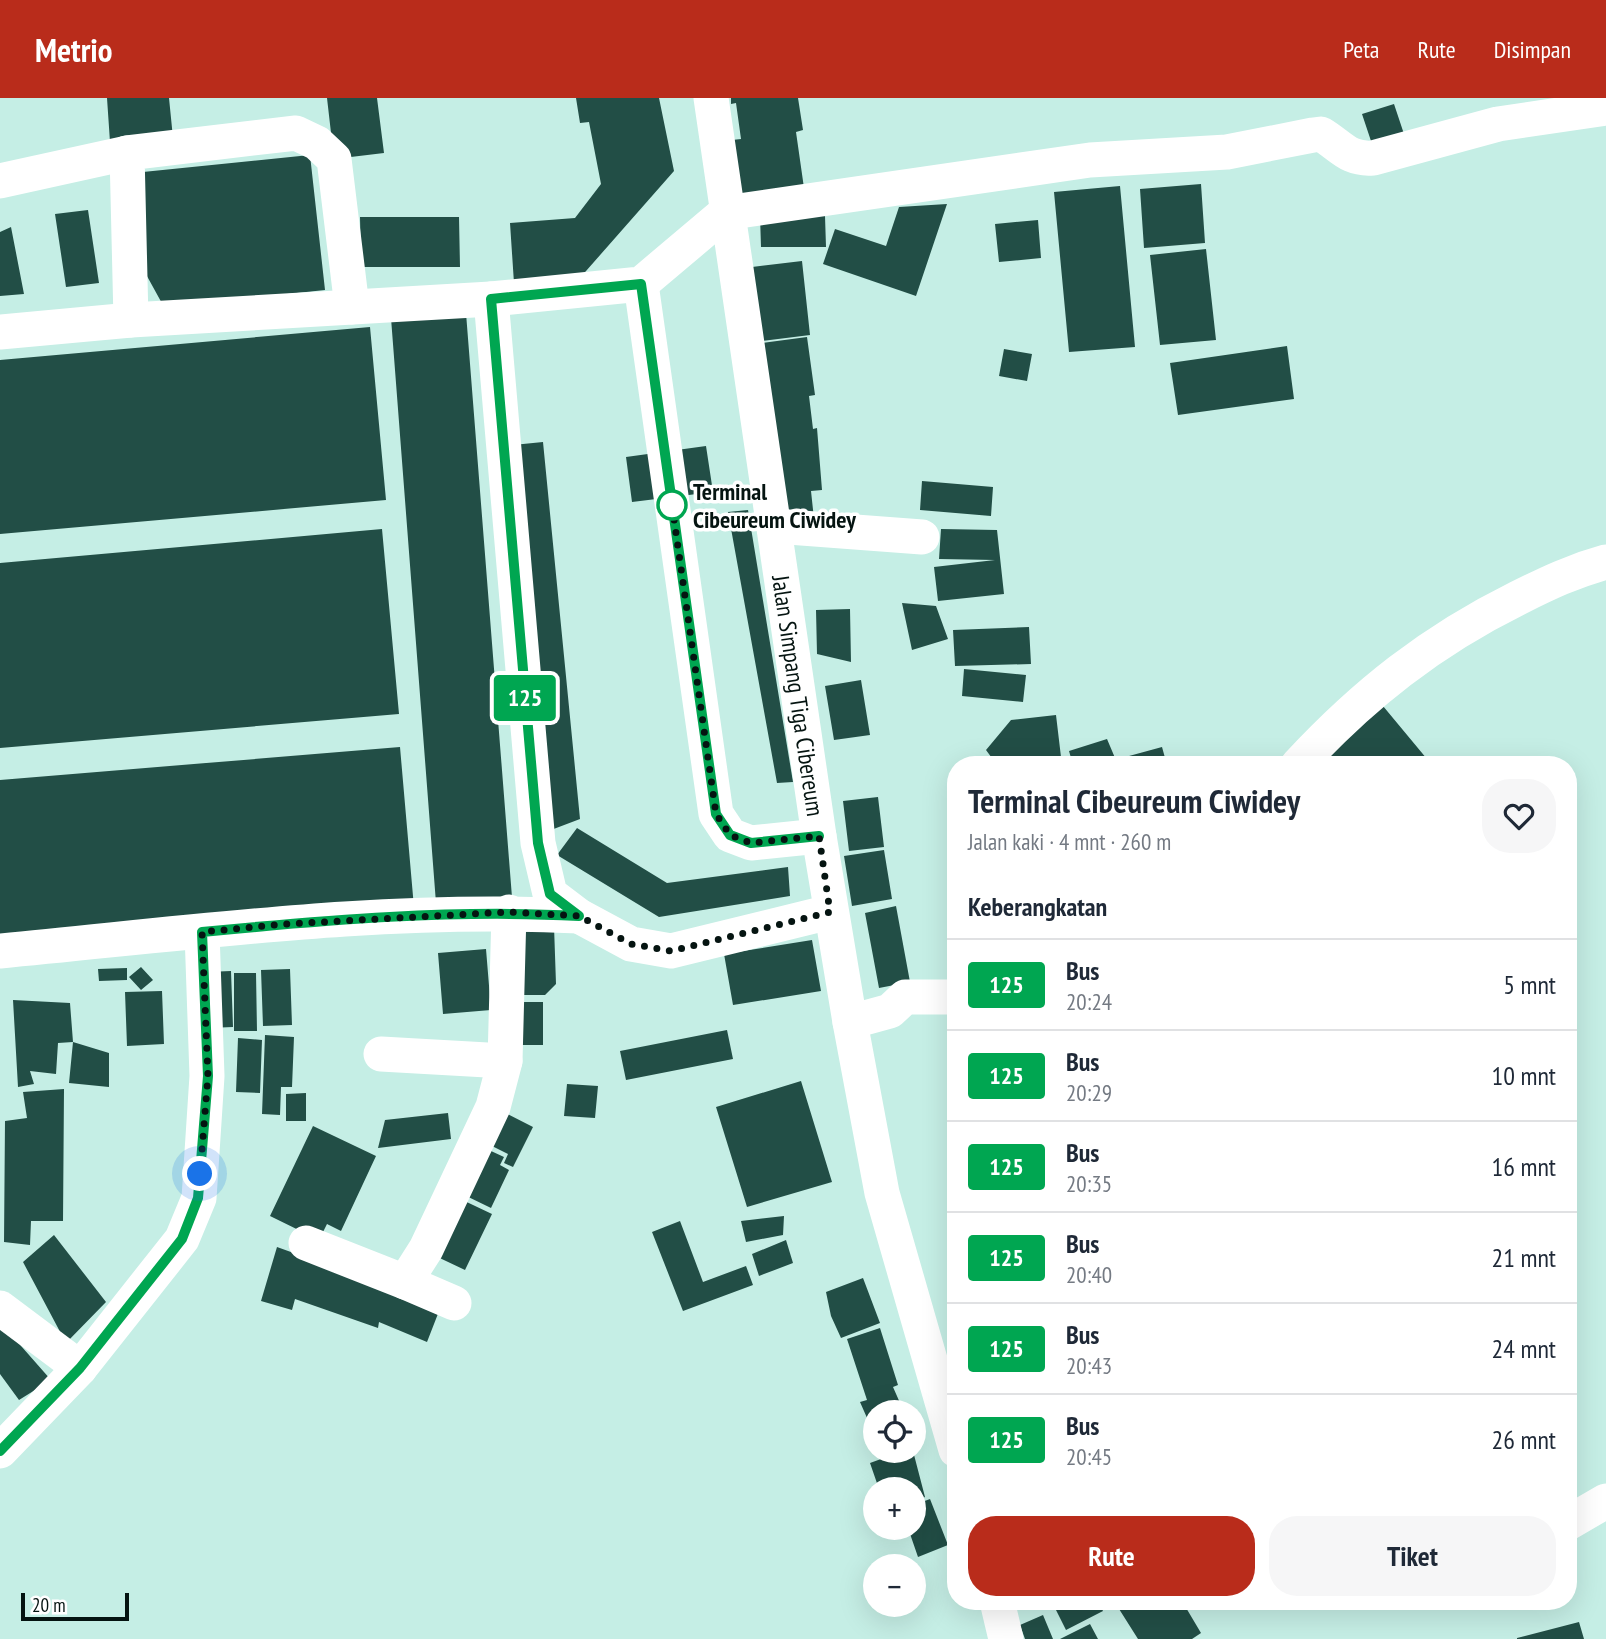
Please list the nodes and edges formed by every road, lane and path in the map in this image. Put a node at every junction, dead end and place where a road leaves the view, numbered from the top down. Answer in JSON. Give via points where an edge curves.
{"nodes":[{"id":1,"x":711,"y":98,"type":"edge"},
{"id":2,"x":1606,"y":108,"type":"edge"},
{"id":3,"x":127,"y":153,"type":"junction"},
{"id":4,"x":0,"y":181,"type":"edge"},
{"id":5,"x":725,"y":213,"type":"junction"},
{"id":6,"x":641,"y":284,"type":"junction"},
{"id":7,"x":491,"y":299,"type":"junction"},
{"id":8,"x":352,"y":307,"type":"junction"},
{"id":9,"x":131,"y":320,"type":"junction"},
{"id":10,"x":0,"y":332,"type":"edge"},
{"id":11,"x":775,"y":526,"type":"junction"},
{"id":12,"x":922,"y":537,"type":"dead end"},
{"id":13,"x":1606,"y":562,"type":"edge"},
{"id":14,"x":1307,"y":756,"type":"edge"},
{"id":15,"x":819,"y":836,"type":"junction"},
{"id":16,"x":509,"y":912,"type":"junction"},
{"id":17,"x":830,"y":912,"type":"junction"},
{"id":18,"x":579,"y":916,"type":"junction"},
{"id":19,"x":202,"y":932,"type":"junction"},
{"id":20,"x":0,"y":951,"type":"edge"},
{"id":21,"x":947,"y":997,"type":"edge"},
{"id":22,"x":850,"y":1022,"type":"junction"},
{"id":23,"x":381,"y":1054,"type":"dead end"},
{"id":24,"x":505,"y":1061,"type":"junction"},
{"id":25,"x":306,"y":1243,"type":"dead end"},
{"id":26,"x":405,"y":1282,"type":"junction"},
{"id":27,"x":454,"y":1303,"type":"dead end"},
{"id":28,"x":0,"y":1308,"type":"edge"},
{"id":29,"x":80,"y":1368,"type":"junction"},
{"id":30,"x":947,"y":1419,"type":"edge"},
{"id":31,"x":0,"y":1451,"type":"edge"},
{"id":32,"x":1606,"y":1501,"type":"edge"},
{"id":33,"x":1577,"y":1518,"type":"edge"},
{"id":34,"x":999,"y":1610,"type":"edge"},
{"id":35,"x":1006,"y":1639,"type":"edge"}],
"edges":[{"from":1,"to":5,"type":"street","name":"Jalan Simpang Tiga Cibereum"},
{"from":2,"to":5,"type":"street","via":[[1498,124],[1373,158],[1345,153],[1321,134],[1227,152],[1090,160]]},
{"from":3,"to":4,"type":"street"},
{"from":3,"to":8,"type":"street","via":[[296,133],[317,144],[334,159]]},
{"from":3,"to":9,"type":"street"},
{"from":5,"to":6,"type":"street"},
{"from":5,"to":11,"type":"street","name":"Jalan Simpang Tiga Cibereum"},
{"from":6,"to":7,"type":"street"},
{"from":6,"to":15,"type":"street","via":[[716,814],[730,835],[751,843]]},
{"from":7,"to":8,"type":"street"},
{"from":7,"to":18,"type":"street","via":[[538,843],[550,894]]},
{"from":8,"to":9,"type":"street"},
{"from":9,"to":10,"type":"street"},
{"from":11,"to":12,"type":"street"},
{"from":11,"to":15,"type":"street","name":"Jalan Simpang Tiga Cibereum"},
{"from":13,"to":14,"type":"street","via":[[1568,572],[1451,633],[1393,674]]},
{"from":15,"to":17,"type":"street","name":"Jalan Simpang Tiga Cibereum"},
{"from":16,"to":18,"type":"street"},
{"from":16,"to":19,"type":"street"},
{"from":16,"to":24,"type":"street"},
{"from":17,"to":18,"type":"street","via":[[671,951],[631,944]]},
{"from":17,"to":22,"type":"street","name":"Jalan Simpang Tiga Cibereum"},
{"from":19,"to":20,"type":"street"},
{"from":19,"to":29,"type":"street","via":[[208,1076],[198,1198],[182,1239]]},
{"from":21,"to":22,"type":"street","via":[[905,997],[890,1011]]},
{"from":22,"to":30,"type":"street","name":"Jalan Simpang Tiga Cibereum","via":[[882,1193]]},
{"from":23,"to":24,"type":"street"},
{"from":24,"to":26,"type":"street","via":[[493,1107],[426,1249]]},
{"from":25,"to":26,"type":"street"},
{"from":26,"to":27,"type":"street"},
{"from":28,"to":29,"type":"street"},
{"from":29,"to":31,"type":"street"},
{"from":32,"to":33,"type":"street"},
{"from":34,"to":35,"type":"street"}]}
